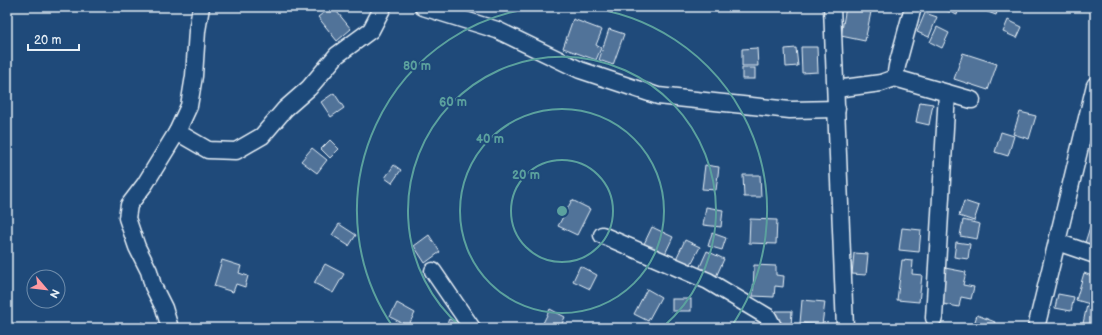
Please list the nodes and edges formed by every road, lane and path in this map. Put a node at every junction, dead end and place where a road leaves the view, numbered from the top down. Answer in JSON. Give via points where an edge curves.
{"nodes":[{"id":1,"x":200,"y":7,"type":"edge"},
{"id":2,"x":382,"y":7,"type":"edge"},
{"id":3,"x":423,"y":7,"type":"edge"},
{"id":4,"x":832,"y":7,"type":"edge"},
{"id":5,"x":913,"y":7,"type":"edge"},
{"id":6,"x":895,"y":78,"type":"junction"},
{"id":7,"x":1095,"y":85,"type":"edge"},
{"id":8,"x":836,"y":89,"type":"junction"},
{"id":9,"x":947,"y":93,"type":"junction"},
{"id":10,"x":972,"y":100,"type":"dead end"},
{"id":11,"x":837,"y":108,"type":"junction"},
{"id":12,"x":177,"y":132,"type":"junction"},
{"id":13,"x":602,"y":235,"type":"dead end"},
{"id":14,"x":1056,"y":242,"type":"junction"},
{"id":15,"x":1095,"y":255,"type":"edge"},
{"id":16,"x":433,"y":270,"type":"dead end"},
{"id":17,"x":934,"y":318,"type":"dead end"},
{"id":18,"x":170,"y":328,"type":"edge"},
{"id":19,"x":472,"y":328,"type":"edge"},
{"id":20,"x":774,"y":328,"type":"edge"},
{"id":21,"x":845,"y":328,"type":"edge"},
{"id":22,"x":1036,"y":328,"type":"edge"}],
"edges":[{"from":1,"to":12,"type":"street","via":[[189,106]]},
{"from":2,"to":12,"type":"street","via":[[371,30],[337,55],[262,136],[236,151],[229,151],[208,150]]},
{"from":3,"to":11,"type":"street","via":[[497,30],[580,70],[658,96],[790,110]]},
{"from":4,"to":8,"type":"street"},
{"from":5,"to":6,"type":"street"},
{"from":6,"to":8,"type":"street","via":[[881,83]]},
{"from":6,"to":9,"type":"street"},
{"from":7,"to":14,"type":"street"},
{"from":8,"to":11,"type":"street"},
{"from":9,"to":10,"type":"street"},
{"from":9,"to":17,"type":"street"},
{"from":11,"to":21,"type":"street"},
{"from":12,"to":18,"type":"street","via":[[145,184],[129,204],[127,218]]},
{"from":13,"to":20,"type":"street","via":[[708,281],[768,317]]},
{"from":14,"to":15,"type":"street"},
{"from":14,"to":22,"type":"street"},
{"from":16,"to":19,"type":"street"}]}
